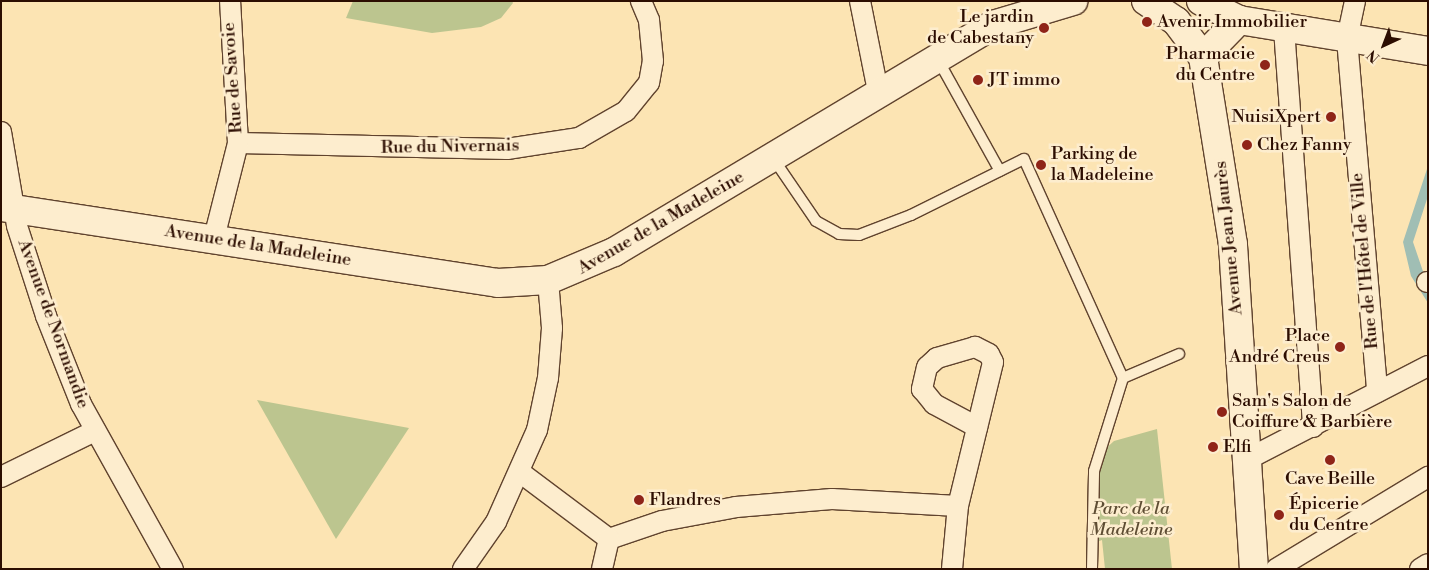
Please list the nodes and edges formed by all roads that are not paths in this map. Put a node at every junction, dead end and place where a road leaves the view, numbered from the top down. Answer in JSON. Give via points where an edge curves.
{"nodes":[{"id":1,"x":230,"y":1,"type":"edge"},
{"id":2,"x":641,"y":1,"type":"edge"},
{"id":3,"x":860,"y":1,"type":"edge"},
{"id":4,"x":1355,"y":1,"type":"edge"},
{"id":5,"x":1062,"y":2,"type":"edge"},
{"id":6,"x":1151,"y":2,"type":"edge"},
{"id":7,"x":1199,"y":2,"type":"edge"},
{"id":8,"x":1239,"y":20,"type":"junction"},
{"id":9,"x":1284,"y":29,"type":"junction"},
{"id":10,"x":1347,"y":39,"type":"junction"},
{"id":11,"x":1428,"y":51,"type":"edge"},
{"id":12,"x":941,"y":54,"type":"junction"},
{"id":13,"x":1204,"y":57,"type":"junction"},
{"id":14,"x":878,"y":92,"type":"junction"},
{"id":15,"x":1,"y":132,"type":"edge"},
{"id":16,"x":238,"y":142,"type":"junction"},
{"id":17,"x":773,"y":157,"type":"junction"},
{"id":18,"x":1000,"y":171,"type":"junction"},
{"id":19,"x":7,"y":207,"type":"edge"},
{"id":20,"x":213,"y":242,"type":"junction"},
{"id":21,"x":548,"y":280,"type":"junction"},
{"id":22,"x":1178,"y":354,"type":"dead end"},
{"id":23,"x":1428,"y":366,"type":"edge"},
{"id":24,"x":1123,"y":378,"type":"junction"},
{"id":25,"x":1377,"y":392,"type":"junction"},
{"id":26,"x":977,"y":427,"type":"dead end"},
{"id":27,"x":1313,"y":427,"type":"junction"},
{"id":28,"x":95,"y":431,"type":"junction"},
{"id":29,"x":1104,"y":434,"type":"junction"},
{"id":30,"x":1111,"y":442,"type":"dead end"},
{"id":31,"x":1246,"y":460,"type":"junction"},
{"id":32,"x":521,"y":473,"type":"junction"},
{"id":33,"x":1,"y":477,"type":"edge"},
{"id":34,"x":1428,"y":477,"type":"edge"},
{"id":35,"x":958,"y":506,"type":"junction"},
{"id":36,"x":609,"y":539,"type":"junction"},
{"id":37,"x":1428,"y":564,"type":"edge"},
{"id":38,"x":173,"y":569,"type":"edge"},
{"id":39,"x":462,"y":569,"type":"edge"},
{"id":40,"x":602,"y":569,"type":"edge"},
{"id":41,"x":952,"y":569,"type":"edge"},
{"id":42,"x":1092,"y":569,"type":"edge"},
{"id":43,"x":1254,"y":569,"type":"edge"},
{"id":44,"x":1276,"y":569,"type":"edge"},
{"id":45,"x":1420,"y":569,"type":"edge"}],
"edges":[{"from":1,"to":16,"type":"street","name":"Rue de Savoie"},
{"from":2,"to":16,"type":"street","name":"Rue du Nivernais","via":[[649,20],[653,61],[649,83],[626,112],[579,138],[507,149]]},
{"from":3,"to":14,"type":"street"},
{"from":4,"to":10,"type":"street","name":"Rue de l'Hôtel de Ville"},
{"from":5,"to":12,"type":"street","name":"Avenue de la Madeleine","via":[[994,25]]},
{"from":6,"to":7,"type":"street","via":[[1186,26],[1203,48],[1229,22]]},
{"from":6,"to":13,"type":"street","name":"Avenue Jean Jaurès","via":[[1183,28]]},
{"from":7,"to":8,"type":"street"},
{"from":8,"to":9,"type":"street"},
{"from":8,"to":13,"type":"street"},
{"from":9,"to":10,"type":"street"},
{"from":9,"to":27,"type":"street"},
{"from":10,"to":11,"type":"street"},
{"from":10,"to":25,"type":"street","name":"Rue de l'Hôtel de Ville"},
{"from":12,"to":14,"type":"street","name":"Avenue de la Madeleine"},
{"from":12,"to":18,"type":"lane"},
{"from":13,"to":31,"type":"street","name":"Avenue Jean Jaurès","via":[[1233,245]]},
{"from":14,"to":17,"type":"street","name":"Avenue de la Madeleine"},
{"from":15,"to":19,"type":"street","name":"Avenue de Normandie"},
{"from":16,"to":20,"type":"street","name":"Rue de Savoie"},
{"from":17,"to":18,"type":"lane","via":[[816,221],[839,234],[859,235]]},
{"from":17,"to":21,"type":"street","name":"Avenue de la Madeleine","via":[[614,252]]},
{"from":18,"to":24,"type":"lane","via":[[1024,159]]},
{"from":19,"to":20,"type":"street","name":"Avenue de la Madeleine"},
{"from":19,"to":28,"type":"street","name":"Avenue de Normandie","via":[[46,316]]},
{"from":20,"to":21,"type":"street","name":"Avenue de la Madeleine","via":[[498,284]]},
{"from":21,"to":32,"type":"street","via":[[552,328],[548,378]]},
{"from":22,"to":24,"type":"lane"},
{"from":23,"to":25,"type":"street"},
{"from":24,"to":29,"type":"lane"},
{"from":25,"to":27,"type":"street"},
{"from":26,"to":35,"type":"street"},
{"from":27,"to":31,"type":"street"},
{"from":28,"to":33,"type":"street"},
{"from":28,"to":38,"type":"street","name":"Avenue de Normandie"},
{"from":29,"to":30,"type":"lane"},
{"from":29,"to":42,"type":"lane","via":[[1094,471]]},
{"from":31,"to":43,"type":"street","name":"Avenue Jean Jaurès"},
{"from":32,"to":36,"type":"street"},
{"from":32,"to":39,"type":"street","via":[[496,522]]},
{"from":34,"to":44,"type":"street"},
{"from":35,"to":36,"type":"street","via":[[832,500],[736,507],[662,522]]},
{"from":35,"to":41,"type":"street"},
{"from":36,"to":40,"type":"street"},
{"from":37,"to":45,"type":"street"}]}
